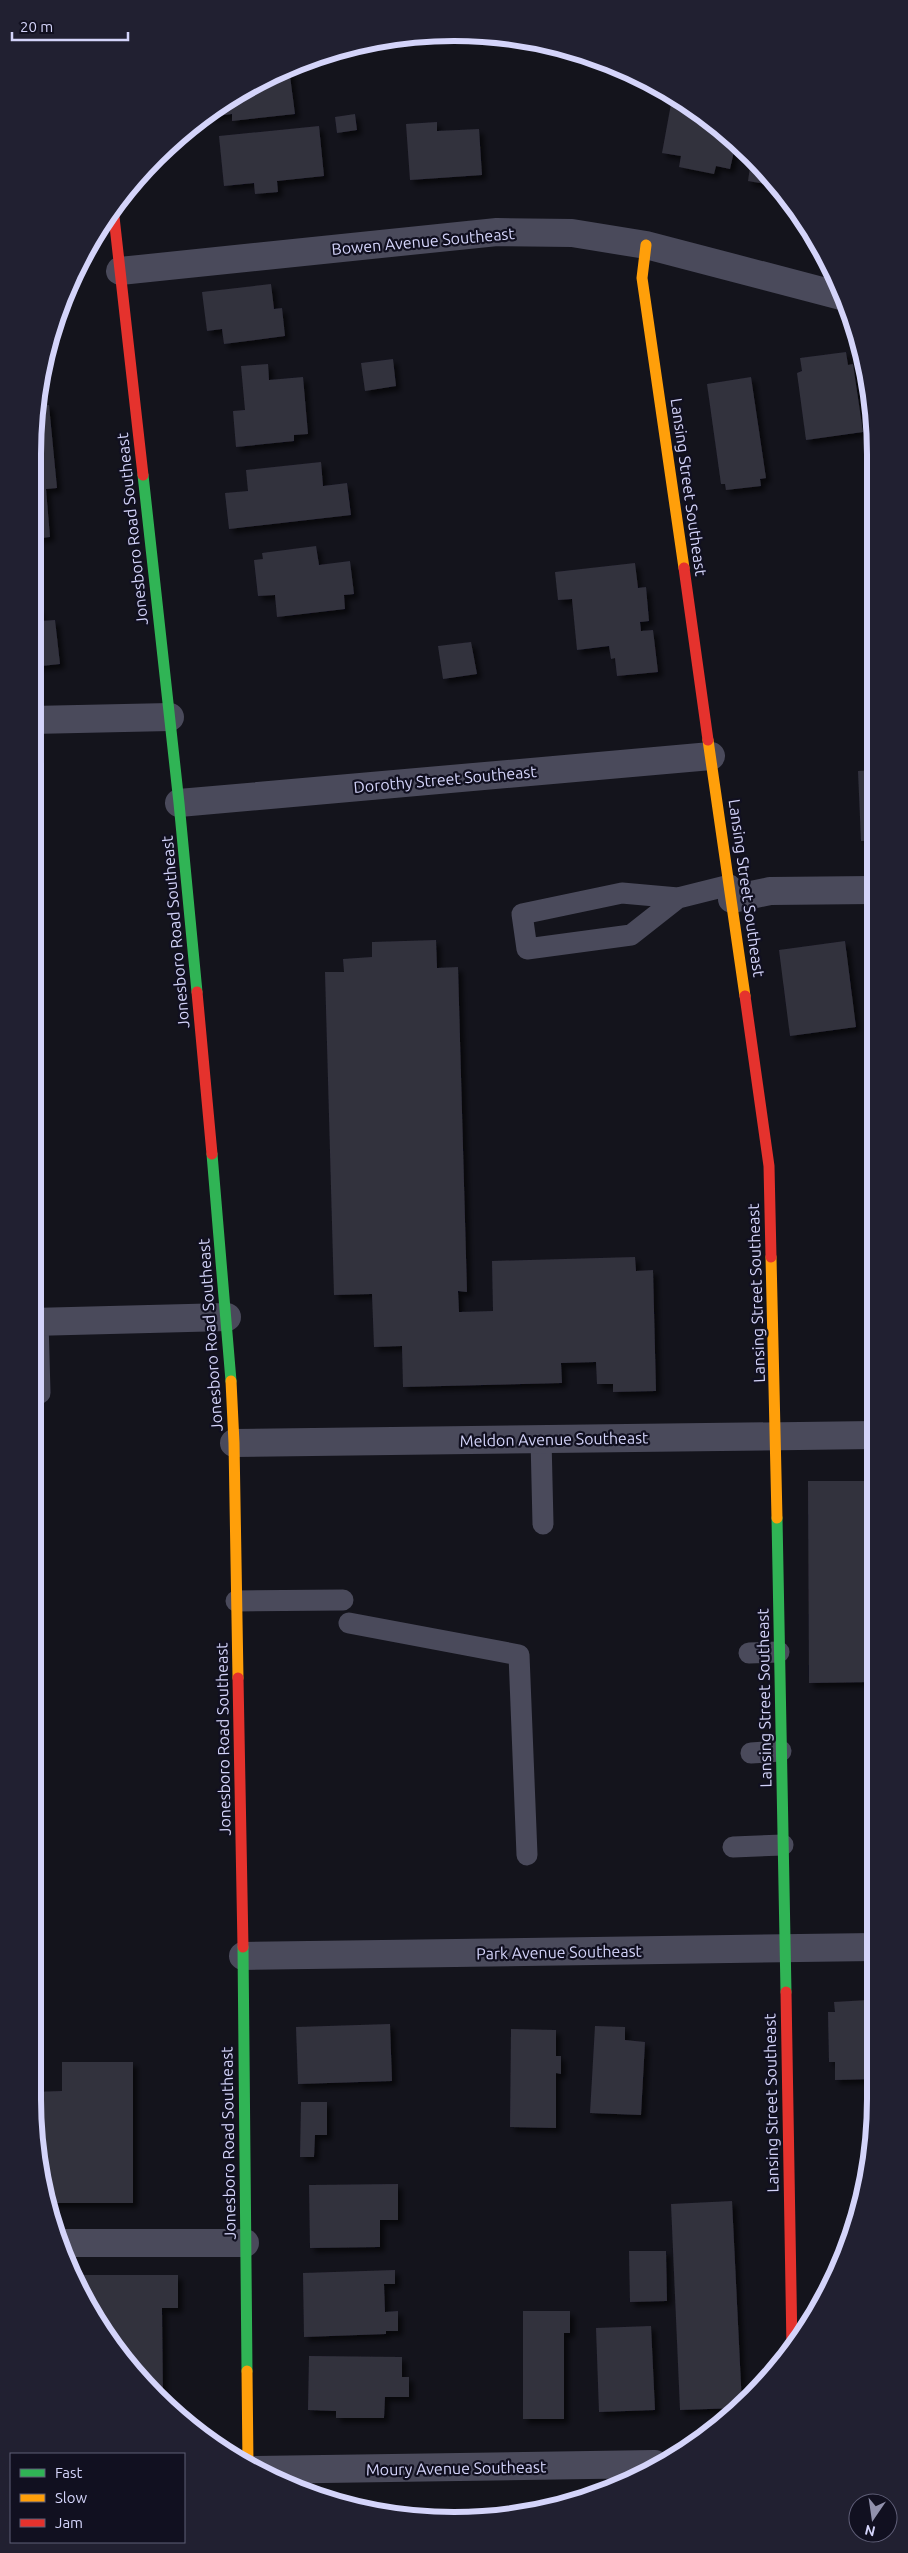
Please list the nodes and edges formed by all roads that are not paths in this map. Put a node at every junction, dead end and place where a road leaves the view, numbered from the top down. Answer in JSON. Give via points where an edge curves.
{"nodes":[{"id":1,"x":114,"y":220,"type":"edge"},
{"id":2,"x":646,"y":246,"type":"junction"},
{"id":3,"x":120,"y":271,"type":"junction"},
{"id":4,"x":834,"y":294,"type":"edge"},
{"id":5,"x":170,"y":717,"type":"junction"},
{"id":6,"x":41,"y":720,"type":"edge"},
{"id":7,"x":711,"y":756,"type":"junction"},
{"id":8,"x":179,"y":803,"type":"junction"},
{"id":9,"x":867,"y":890,"type":"edge"},
{"id":10,"x":731,"y":892,"type":"junction"},
{"id":11,"x":678,"y":898,"type":"junction"},
{"id":12,"x":227,"y":1317,"type":"junction"},
{"id":13,"x":41,"y":1321,"type":"edge"},
{"id":14,"x":867,"y":1435,"type":"edge"},
{"id":15,"x":776,"y":1436,"type":"junction"},
{"id":16,"x":541,"y":1439,"type":"junction"},
{"id":17,"x":234,"y":1443,"type":"junction"},
{"id":18,"x":543,"y":1524,"type":"dead end"},
{"id":19,"x":343,"y":1600,"type":"dead end"},
{"id":20,"x":236,"y":1602,"type":"junction"},
{"id":21,"x":349,"y":1623,"type":"dead end"},
{"id":22,"x":749,"y":1652,"type":"dead end"},
{"id":23,"x":779,"y":1652,"type":"junction"},
{"id":24,"x":781,"y":1751,"type":"junction"},
{"id":25,"x":751,"y":1752,"type":"dead end"},
{"id":26,"x":783,"y":1845,"type":"junction"},
{"id":27,"x":733,"y":1847,"type":"dead end"},
{"id":28,"x":527,"y":1855,"type":"dead end"},
{"id":29,"x":867,"y":1947,"type":"edge"},
{"id":30,"x":784,"y":1948,"type":"junction"},
{"id":31,"x":243,"y":1956,"type":"junction"},
{"id":32,"x":67,"y":2243,"type":"edge"},
{"id":33,"x":246,"y":2243,"type":"junction"},
{"id":34,"x":792,"y":2335,"type":"edge"},
{"id":35,"x":248,"y":2456,"type":"edge"},
{"id":36,"x":646,"y":2464,"type":"edge"},
{"id":37,"x":273,"y":2470,"type":"edge"}],
"edges":[{"from":1,"to":3,"type":"main road","name":"Jonesboro Road Southeast"},
{"from":2,"to":3,"type":"street","name":"Bowen Avenue Southeast","via":[[572,233],[497,232]]},
{"from":2,"to":4,"type":"street","name":"Bowen Avenue Southeast"},
{"from":2,"to":7,"type":"main road","name":"Lansing Street Southeast","via":[[642,278]]},
{"from":3,"to":5,"type":"main road","name":"Jonesboro Road Southeast"},
{"from":5,"to":6,"type":"street"},
{"from":5,"to":8,"type":"main road","name":"Jonesboro Road Southeast"},
{"from":7,"to":8,"type":"street","name":"Dorothy Street Southeast"},
{"from":7,"to":10,"type":"main road","name":"Lansing Street Southeast"},
{"from":8,"to":12,"type":"main road","name":"Jonesboro Road Southeast"},
{"from":9,"to":10,"type":"street"},
{"from":10,"to":11,"type":"lane"},
{"from":10,"to":15,"type":"main road","name":"Lansing Street Southeast","via":[[768,1166]]},
{"from":11,"to":11,"type":"lane","via":[[631,935],[527,949],[522,914],[622,893]]},
{"from":12,"to":13,"type":"street"},
{"from":12,"to":17,"type":"main road","name":"Jonesboro Road Southeast"},
{"from":14,"to":15,"type":"street","name":"Meldon Avenue Southeast"},
{"from":15,"to":16,"type":"street","name":"Meldon Avenue Southeast"},
{"from":15,"to":23,"type":"main road","name":"Lansing Street Southeast"},
{"from":16,"to":17,"type":"street","name":"Meldon Avenue Southeast"},
{"from":16,"to":18,"type":"lane"},
{"from":17,"to":20,"type":"main road","name":"Jonesboro Road Southeast"},
{"from":19,"to":20,"type":"lane"},
{"from":20,"to":31,"type":"main road","name":"Jonesboro Road Southeast"},
{"from":21,"to":28,"type":"lane","via":[[519,1655]]},
{"from":22,"to":23,"type":"lane"},
{"from":23,"to":24,"type":"main road","name":"Lansing Street Southeast"},
{"from":24,"to":25,"type":"lane"},
{"from":24,"to":26,"type":"main road","name":"Lansing Street Southeast"},
{"from":26,"to":27,"type":"lane"},
{"from":26,"to":30,"type":"main road","name":"Lansing Street Southeast"},
{"from":29,"to":30,"type":"street","name":"Park Avenue Southeast"},
{"from":30,"to":31,"type":"street","name":"Park Avenue Southeast"},
{"from":30,"to":34,"type":"main road","name":"Lansing Street Southeast"},
{"from":31,"to":33,"type":"main road","name":"Jonesboro Road Southeast"},
{"from":32,"to":33,"type":"street"},
{"from":33,"to":35,"type":"main road","name":"Jonesboro Road Southeast"},
{"from":36,"to":37,"type":"street","name":"Moury Avenue Southeast"}]}
